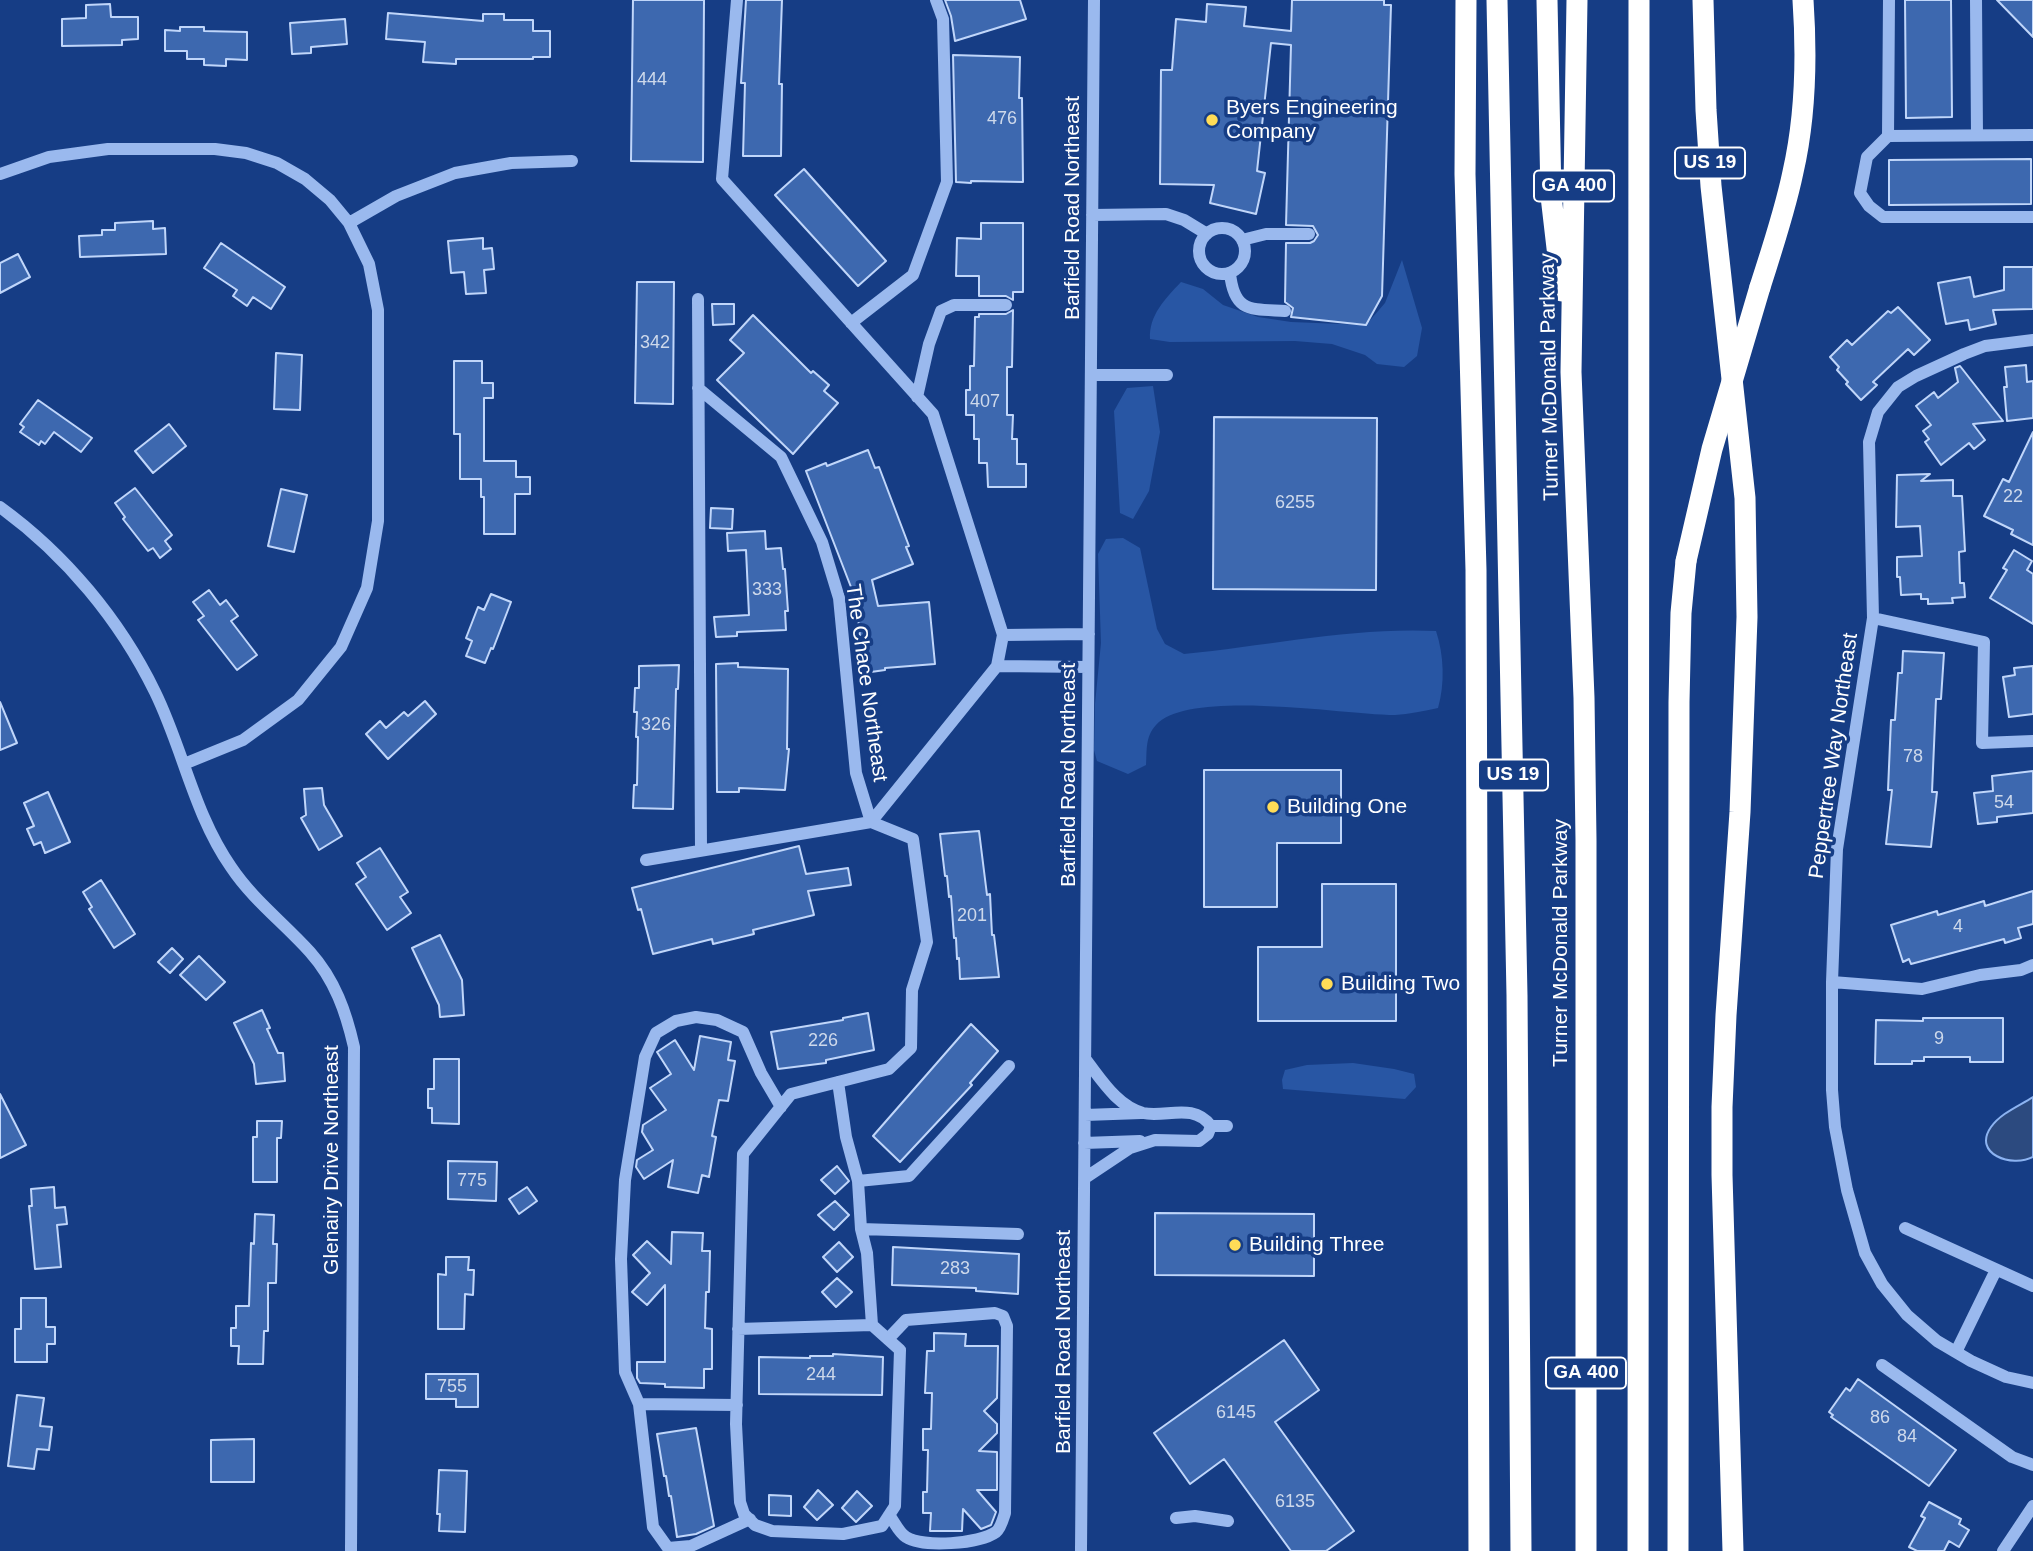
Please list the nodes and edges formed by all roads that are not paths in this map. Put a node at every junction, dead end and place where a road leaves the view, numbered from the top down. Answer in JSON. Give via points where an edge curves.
{"nodes":[{"id":1,"x":737,"y":0,"type":"edge"},
{"id":2,"x":936,"y":0,"type":"edge"},
{"id":3,"x":1094,"y":0,"type":"edge"},
{"id":4,"x":1466,"y":0,"type":"edge"},
{"id":5,"x":1497,"y":0,"type":"edge"},
{"id":6,"x":1547,"y":0,"type":"edge"},
{"id":7,"x":1577,"y":0,"type":"edge"},
{"id":8,"x":1639,"y":0,"type":"edge"},
{"id":9,"x":1703,"y":0,"type":"edge"},
{"id":10,"x":1803,"y":0,"type":"edge"},
{"id":11,"x":1889,"y":0,"type":"edge"},
{"id":12,"x":1976,"y":0,"type":"edge"},
{"id":13,"x":1978,"y":135,"type":"junction"},
{"id":14,"x":2033,"y":135,"type":"edge"},
{"id":15,"x":1888,"y":136,"type":"junction"},
{"id":16,"x":572,"y":161,"type":"dead end"},
{"id":17,"x":0,"y":174,"type":"edge"},
{"id":18,"x":1092,"y":215,"type":"junction"},
{"id":19,"x":2033,"y":217,"type":"edge"},
{"id":20,"x":349,"y":223,"type":"junction"},
{"id":21,"x":1207,"y":234,"type":"junction"},
{"id":22,"x":1309,"y":234,"type":"dead end"},
{"id":23,"x":1242,"y":240,"type":"junction"},
{"id":24,"x":1230,"y":273,"type":"junction"},
{"id":25,"x":698,"y":299,"type":"dead end"},
{"id":26,"x":1006,"y":305,"type":"dead end"},
{"id":27,"x":1285,"y":310,"type":"dead end"},
{"id":28,"x":851,"y":323,"type":"junction"},
{"id":29,"x":2033,"y":340,"type":"edge"},
{"id":30,"x":1571,"y":372,"type":"junction"},
{"id":31,"x":1091,"y":374,"type":"junction"},
{"id":32,"x":1167,"y":374,"type":"dead end"},
{"id":33,"x":698,"y":388,"type":"junction"},
{"id":34,"x":917,"y":397,"type":"junction"},
{"id":35,"x":0,"y":507,"type":"edge"},
{"id":36,"x":1873,"y":618,"type":"junction"},
{"id":37,"x":1089,"y":634,"type":"junction"},
{"id":38,"x":1003,"y":635,"type":"junction"},
{"id":39,"x":997,"y":666,"type":"junction"},
{"id":40,"x":1088,"y":667,"type":"junction"},
{"id":41,"x":2033,"y":741,"type":"edge"},
{"id":42,"x":184,"y":764,"type":"junction"},
{"id":43,"x":871,"y":822,"type":"junction"},
{"id":44,"x":701,"y":850,"type":"junction"},
{"id":45,"x":646,"y":860,"type":"dead end"},
{"id":46,"x":2033,"y":965,"type":"edge"},
{"id":47,"x":1832,"y":982,"type":"junction"},
{"id":48,"x":1086,"y":1060,"type":"junction"},
{"id":49,"x":1009,"y":1066,"type":"dead end"},
{"id":50,"x":838,"y":1082,"type":"junction"},
{"id":51,"x":781,"y":1107,"type":"junction"},
{"id":52,"x":1148,"y":1112,"type":"junction"},
{"id":53,"x":1086,"y":1115,"type":"junction"},
{"id":54,"x":1211,"y":1126,"type":"junction"},
{"id":55,"x":1227,"y":1126,"type":"dead end"},
{"id":56,"x":1154,"y":1140,"type":"junction"},
{"id":57,"x":1084,"y":1143,"type":"junction"},
{"id":58,"x":1085,"y":1178,"type":"junction"},
{"id":59,"x":859,"y":1181,"type":"junction"},
{"id":60,"x":1905,"y":1228,"type":"dead end"},
{"id":61,"x":861,"y":1229,"type":"junction"},
{"id":62,"x":1018,"y":1234,"type":"dead end"},
{"id":63,"x":1996,"y":1270,"type":"junction"},
{"id":64,"x":2033,"y":1286,"type":"edge"},
{"id":65,"x":872,"y":1325,"type":"junction"},
{"id":66,"x":738,"y":1329,"type":"junction"},
{"id":67,"x":888,"y":1339,"type":"junction"},
{"id":68,"x":1956,"y":1352,"type":"junction"},
{"id":69,"x":1882,"y":1365,"type":"dead end"},
{"id":70,"x":2033,"y":1383,"type":"edge"},
{"id":71,"x":639,"y":1404,"type":"junction"},
{"id":72,"x":737,"y":1405,"type":"junction"},
{"id":73,"x":2033,"y":1465,"type":"edge"},
{"id":74,"x":2033,"y":1506,"type":"edge"},
{"id":75,"x":889,"y":1516,"type":"junction"},
{"id":76,"x":1176,"y":1518,"type":"dead end"},
{"id":77,"x":750,"y":1519,"type":"junction"},
{"id":78,"x":1228,"y":1521,"type":"dead end"},
{"id":79,"x":351,"y":1551,"type":"edge"},
{"id":80,"x":1081,"y":1551,"type":"edge"},
{"id":81,"x":1479,"y":1551,"type":"edge"},
{"id":82,"x":1521,"y":1551,"type":"edge"},
{"id":83,"x":1586,"y":1551,"type":"edge"},
{"id":84,"x":1638,"y":1551,"type":"edge"},
{"id":85,"x":1678,"y":1551,"type":"edge"},
{"id":86,"x":1733,"y":1551,"type":"edge"},
{"id":87,"x":2003,"y":1551,"type":"edge"}],
"edges":[{"from":1,"to":28,"type":"street","via":[[722,179]]},
{"from":2,"to":28,"type":"street","via":[[943,19],[947,182],[913,275]]},
{"from":3,"to":18,"type":"street","name":"Barfield Road Northeast"},
{"from":4,"to":81,"type":"highway","via":[[1465,188],[1476,570]]},
{"from":5,"to":82,"type":"highway","number":"US 19","via":[[1517,981]]},
{"from":6,"to":30,"type":"highway","via":[[1551,196]]},
{"from":7,"to":30,"type":"highway","name":"Turner McDonald Parkway","number":"GA 400"},
{"from":8,"to":84,"type":"highway"},
{"from":9,"to":86,"type":"highway","number":"US 19","via":[[1712,186],[1745,498],[1747,617],[1722,1175]]},
{"from":10,"to":85,"type":"highway","bridge":true,"via":[[1806,46],[1798,149],[1712,449],[1686,561],[1681,613]]},
{"from":11,"to":15,"type":"street"},
{"from":12,"to":13,"type":"street"},
{"from":13,"to":14,"type":"street"},
{"from":13,"to":15,"type":"street"},
{"from":15,"to":19,"type":"street","via":[[1867,158],[1860,193],[1884,217]]},
{"from":16,"to":20,"type":"street","via":[[511,163],[455,173],[396,196]]},
{"from":17,"to":20,"type":"street","via":[[50,156],[108,149],[246,153],[305,179]]},
{"from":18,"to":21,"type":"street","via":[[1166,214]]},
{"from":18,"to":31,"type":"street","name":"Barfield Road Northeast"},
{"from":20,"to":42,"type":"street","via":[[369,264],[378,310],[378,521],[367,588],[341,647],[298,700],[243,740]]},
{"from":21,"to":23,"type":"street","via":[[1230,230]]},
{"from":21,"to":24,"type":"street","via":[[1199,248],[1202,263],[1215,273]]},
{"from":22,"to":23,"type":"street","via":[[1266,234]]},
{"from":23,"to":24,"type":"street","via":[[1245,255]]},
{"from":24,"to":27,"type":"street","via":[[1237,301],[1253,309]]},
{"from":25,"to":33,"type":"street"},
{"from":26,"to":34,"type":"street","via":[[954,305],[941,310]]},
{"from":28,"to":34,"type":"street"},
{"from":29,"to":36,"type":"street","name":"Peppertree Way Northeast","via":[[1985,346],[1952,359],[1898,387],[1878,412],[1869,442]]},
{"from":30,"to":83,"type":"highway","name":"Turner McDonald Parkway","number":"GA 400","via":[[1586,840]]},
{"from":31,"to":32,"type":"street"},
{"from":31,"to":37,"type":"street","name":"Barfield Road Northeast"},
{"from":33,"to":43,"type":"street","name":"The Chace Northeast","via":[[781,457],[822,542],[839,598],[856,772]]},
{"from":33,"to":44,"type":"street"},
{"from":34,"to":38,"type":"street","via":[[933,414]]},
{"from":35,"to":42,"type":"street","name":"Glenairy Drive Northeast","via":[[78,578],[121,632],[156,692]]},
{"from":36,"to":41,"type":"street","via":[[1984,642],[1982,743]]},
{"from":36,"to":47,"type":"street","name":"Peppertree Way Northeast","via":[[1837,849]]},
{"from":37,"to":38,"type":"street"},
{"from":37,"to":40,"type":"street","name":"Barfield Road Northeast"},
{"from":38,"to":39,"type":"street","name":"The Chace Northeast"},
{"from":39,"to":40,"type":"street"},
{"from":39,"to":43,"type":"street","name":"The Chace Northeast"},
{"from":40,"to":48,"type":"street","name":"Barfield Road Northeast"},
{"from":42,"to":79,"type":"street","name":"Glenairy Drive Northeast","via":[[203,818],[230,867],[330,979],[354,1047]]},
{"from":43,"to":44,"type":"street"},
{"from":43,"to":50,"type":"street","via":[[914,839],[927,942],[912,990],[911,1048],[889,1069]]},
{"from":44,"to":45,"type":"street"},
{"from":46,"to":47,"type":"street","via":[[1922,989]]},
{"from":47,"to":68,"type":"street","name":"Peppertree Way Northeast","via":[[1835,1127],[1846,1190],[1865,1253],[1907,1315]]},
{"from":48,"to":52,"type":"street","via":[[1117,1099]]},
{"from":48,"to":53,"type":"street","name":"Barfield Road Northeast"},
{"from":49,"to":59,"type":"street","via":[[909,1176]]},
{"from":50,"to":51,"type":"street","via":[[791,1094]]},
{"from":50,"to":59,"type":"street","via":[[846,1138]]},
{"from":51,"to":66,"type":"street","via":[[743,1154]]},
{"from":51,"to":71,"type":"street","via":[[743,1032],[696,1017],[676,1021],[656,1033],[645,1057],[625,1180],[621,1259],[625,1372]]},
{"from":52,"to":53,"type":"street"},
{"from":52,"to":54,"type":"street","via":[[1193,1112]]},
{"from":53,"to":57,"type":"street","name":"Barfield Road Northeast"},
{"from":54,"to":55,"type":"street"},
{"from":54,"to":56,"type":"street","via":[[1199,1141]]},
{"from":56,"to":57,"type":"street"},
{"from":56,"to":58,"type":"street","via":[[1130,1148]]},
{"from":57,"to":58,"type":"street","name":"Barfield Road Northeast"},
{"from":58,"to":80,"type":"street","name":"Barfield Road Northeast"},
{"from":59,"to":61,"type":"street"},
{"from":60,"to":63,"type":"street"},
{"from":61,"to":62,"type":"street"},
{"from":61,"to":65,"type":"street"},
{"from":63,"to":64,"type":"street"},
{"from":63,"to":68,"type":"street"},
{"from":65,"to":66,"type":"street"},
{"from":65,"to":67,"type":"street"},
{"from":66,"to":72,"type":"street"},
{"from":67,"to":75,"type":"street","via":[[900,1350],[895,1506]]},
{"from":67,"to":75,"type":"street","via":[[906,1320],[995,1313],[1007,1326],[1005,1513],[999,1530],[960,1544],[928,1542],[906,1537]]},
{"from":68,"to":70,"type":"street","name":"Peppertree Way Northeast","via":[[2006,1377]]},
{"from":69,"to":73,"type":"street","via":[[2012,1457]]},
{"from":71,"to":72,"type":"street"},
{"from":71,"to":77,"type":"street","via":[[653,1527],[668,1548],[691,1546]]},
{"from":72,"to":77,"type":"street","via":[[740,1502]]},
{"from":74,"to":87,"type":"street"},
{"from":75,"to":77,"type":"street","via":[[882,1526],[843,1534],[772,1531]]},
{"from":76,"to":78,"type":"street"}]}
